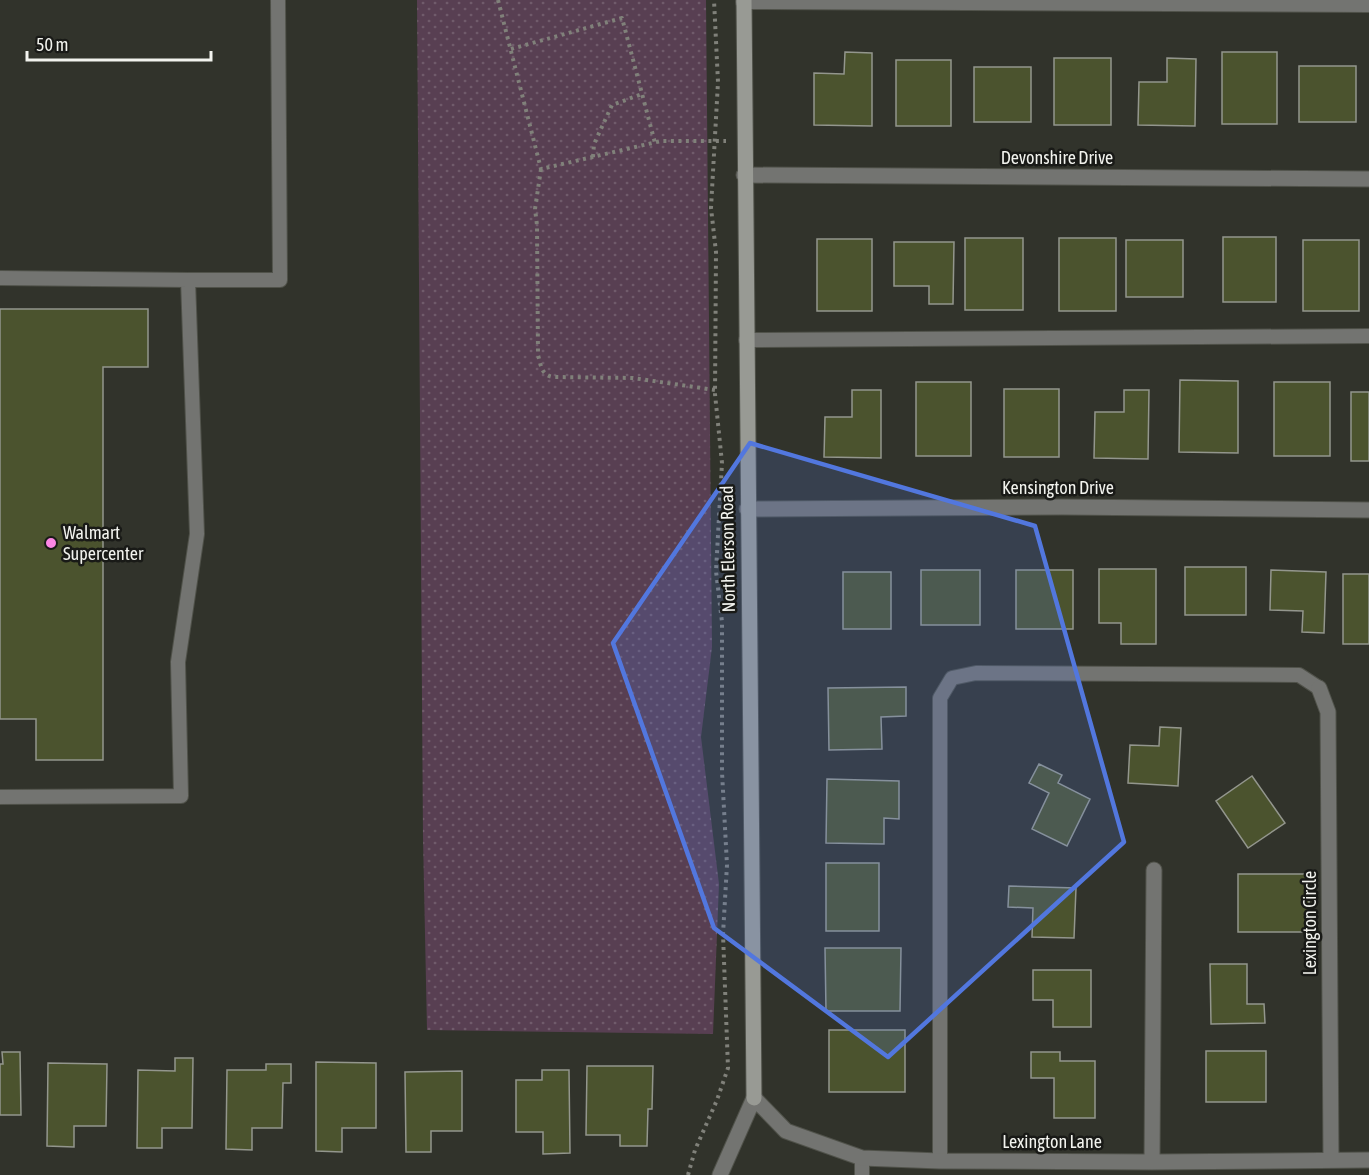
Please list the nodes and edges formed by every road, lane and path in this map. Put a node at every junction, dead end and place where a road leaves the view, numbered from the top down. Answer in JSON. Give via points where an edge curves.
{"nodes":[{"id":1,"x":278,"y":0,"type":"edge"},
{"id":2,"x":498,"y":0,"type":"edge"},
{"id":3,"x":714,"y":0,"type":"edge"},
{"id":4,"x":743,"y":1,"type":"edge"},
{"id":5,"x":1369,"y":5,"type":"edge"},
{"id":6,"x":511,"y":49,"type":"junction"},
{"id":7,"x":642,"y":94,"type":"junction"},
{"id":8,"x":715,"y":141,"type":"junction"},
{"id":9,"x":744,"y":141,"type":"junction"},
{"id":10,"x":655,"y":143,"type":"junction"},
{"id":11,"x":593,"y":157,"type":"junction"},
{"id":12,"x":542,"y":169,"type":"junction"},
{"id":13,"x":744,"y":176,"type":"junction"},
{"id":14,"x":1369,"y":179,"type":"edge"},
{"id":15,"x":0,"y":278,"type":"edge"},
{"id":16,"x":188,"y":280,"type":"junction"},
{"id":17,"x":1369,"y":336,"type":"edge"},
{"id":18,"x":746,"y":340,"type":"junction"},
{"id":19,"x":715,"y":390,"type":"junction"},
{"id":20,"x":747,"y":509,"type":"junction"},
{"id":21,"x":1369,"y":510,"type":"edge"},
{"id":22,"x":1318,"y":688,"type":"joint"},
{"id":23,"x":0,"y":797,"type":"edge"},
{"id":24,"x":1154,"y":870,"type":"dead end"},
{"id":25,"x":754,"y":1098,"type":"junction"},
{"id":26,"x":862,"y":1158,"type":"junction"},
{"id":27,"x":1331,"y":1160,"type":"junction"},
{"id":28,"x":1369,"y":1160,"type":"edge"},
{"id":29,"x":940,"y":1161,"type":"junction"},
{"id":30,"x":1152,"y":1162,"type":"junction"},
{"id":31,"x":688,"y":1175,"type":"edge"},
{"id":32,"x":720,"y":1175,"type":"edge"},
{"id":33,"x":862,"y":1175,"type":"edge"}],
"edges":[{"from":1,"to":16,"type":"lane","via":[[280,280]]},
{"from":2,"to":6,"type":"path"},
{"from":3,"to":8,"type":"path","via":[[718,82]]},
{"from":4,"to":5,"type":"lane"},
{"from":4,"to":9,"type":"street","name":"North Elerson Road"},
{"from":6,"to":7,"type":"path","via":[[622,18]]},
{"from":6,"to":12,"type":"path"},
{"from":7,"to":10,"type":"path"},
{"from":7,"to":11,"type":"path","via":[[612,105],[594,144]]},
{"from":8,"to":9,"type":"path"},
{"from":8,"to":10,"type":"path"},
{"from":8,"to":19,"type":"path","via":[[711,208],[716,252]]},
{"from":9,"to":13,"type":"street","name":"North Elerson Road"},
{"from":10,"to":11,"type":"path"},
{"from":11,"to":12,"type":"path"},
{"from":12,"to":19,"type":"path","via":[[535,209],[538,355],[542,371],[553,377],[633,378]]},
{"from":13,"to":14,"type":"street","name":"Devonshire Drive"},
{"from":13,"to":18,"type":"street","name":"North Elerson Road"},
{"from":15,"to":16,"type":"lane"},
{"from":16,"to":23,"type":"lane","via":[[197,534],[178,662],[181,796]]},
{"from":17,"to":18,"type":"lane"},
{"from":18,"to":20,"type":"street","name":"North Elerson Road"},
{"from":19,"to":31,"type":"path","via":[[722,463],[716,572],[722,622],[722,772],[727,866],[723,934],[728,1068]]},
{"from":20,"to":21,"type":"street","name":"Kensington Drive"},
{"from":20,"to":25,"type":"street","name":"North Elerson Road"},
{"from":22,"to":27,"type":"street","name":"Lexington Circle","via":[[1328,712]]},
{"from":22,"to":29,"type":"lane","via":[[1299,675],[976,673],[952,678],[940,698]]},
{"from":24,"to":30,"type":"street"},
{"from":25,"to":26,"type":"street","name":"Lexington Lane","via":[[786,1131]]},
{"from":25,"to":32,"type":"street"},
{"from":26,"to":29,"type":"street","name":"Lexington Lane"},
{"from":26,"to":33,"type":"lane"},
{"from":27,"to":28,"type":"street","name":"Lexington Lane"},
{"from":27,"to":30,"type":"street","name":"Lexington Lane"},
{"from":29,"to":30,"type":"street","name":"Lexington Lane"}]}
